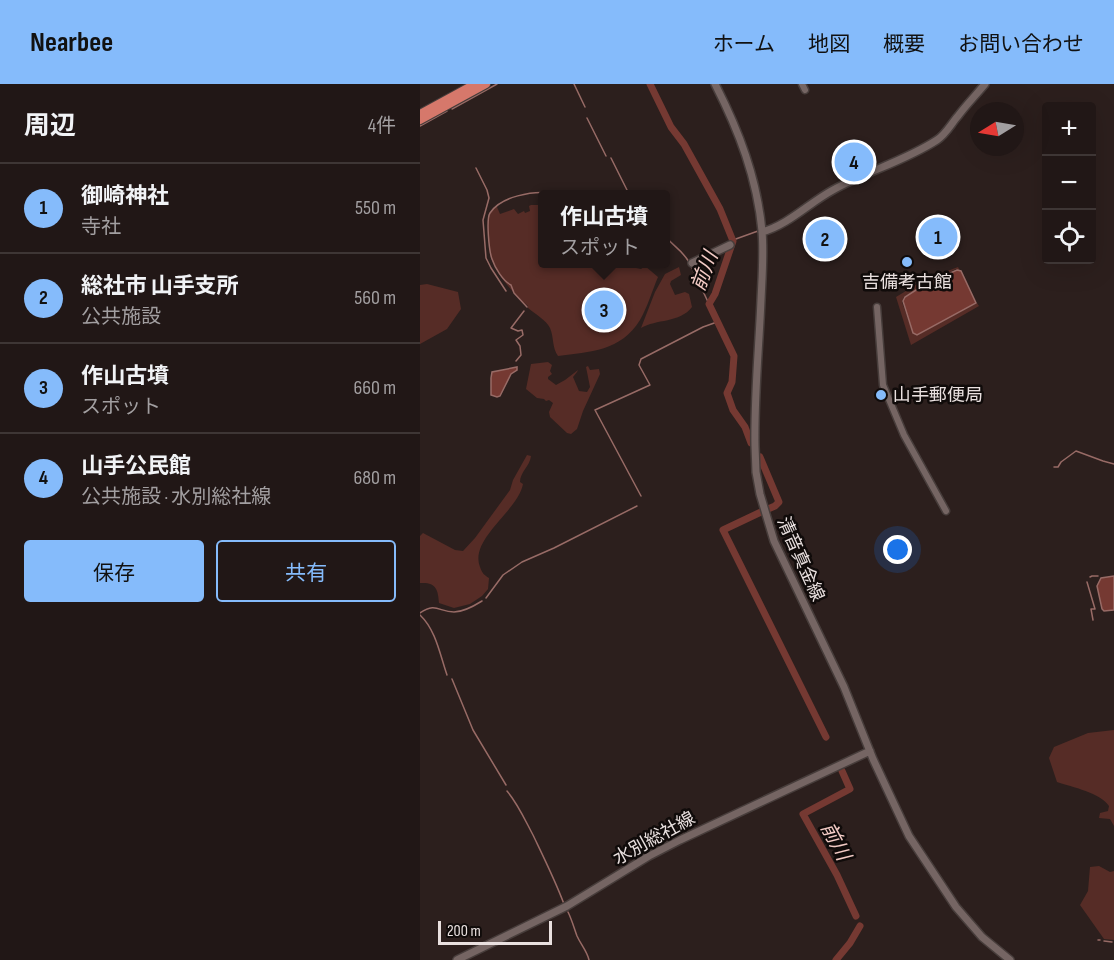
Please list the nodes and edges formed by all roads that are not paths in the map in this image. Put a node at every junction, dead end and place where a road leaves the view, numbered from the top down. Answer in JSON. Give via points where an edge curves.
{"nodes":[{"id":1,"x":475,"y":84,"type":"edge"},
{"id":2,"x":486,"y":84,"type":"edge"},
{"id":3,"x":715,"y":84,"type":"edge"},
{"id":4,"x":985,"y":84,"type":"edge"},
{"id":5,"x":420,"y":114,"type":"edge"},
{"id":6,"x":420,"y":120,"type":"edge"},
{"id":7,"x":762,"y":232,"type":"junction"},
{"id":8,"x":730,"y":245,"type":"dead end"},
{"id":9,"x":692,"y":263,"type":"dead end"},
{"id":10,"x":877,"y":307,"type":"dead end"},
{"id":11,"x":946,"y":511,"type":"dead end"},
{"id":12,"x":870,"y":751,"type":"junction"},
{"id":13,"x":458,"y":960,"type":"edge"},
{"id":14,"x":1011,"y":960,"type":"edge"}],
"edges":[{"from":1,"to":5,"type":"highway"},
{"from":2,"to":6,"type":"highway"},
{"from":3,"to":7,"type":"main road","name":"清音真金線","via":[[747,155]]},
{"from":4,"to":7,"type":"main road","via":[[938,140],[835,189]]},
{"from":7,"to":12,"type":"main road","name":"清音真金線","via":[[754,430],[760,494],[774,541]]},
{"from":8,"to":9,"type":"main road"},
{"from":10,"to":11,"type":"street","via":[[883,385],[904,435]]},
{"from":12,"to":13,"type":"main road","name":"水別総社線","via":[[680,840],[567,906]]},
{"from":12,"to":14,"type":"main road","name":"清音真金線","via":[[909,836],[943,888],[976,930]]}]}
